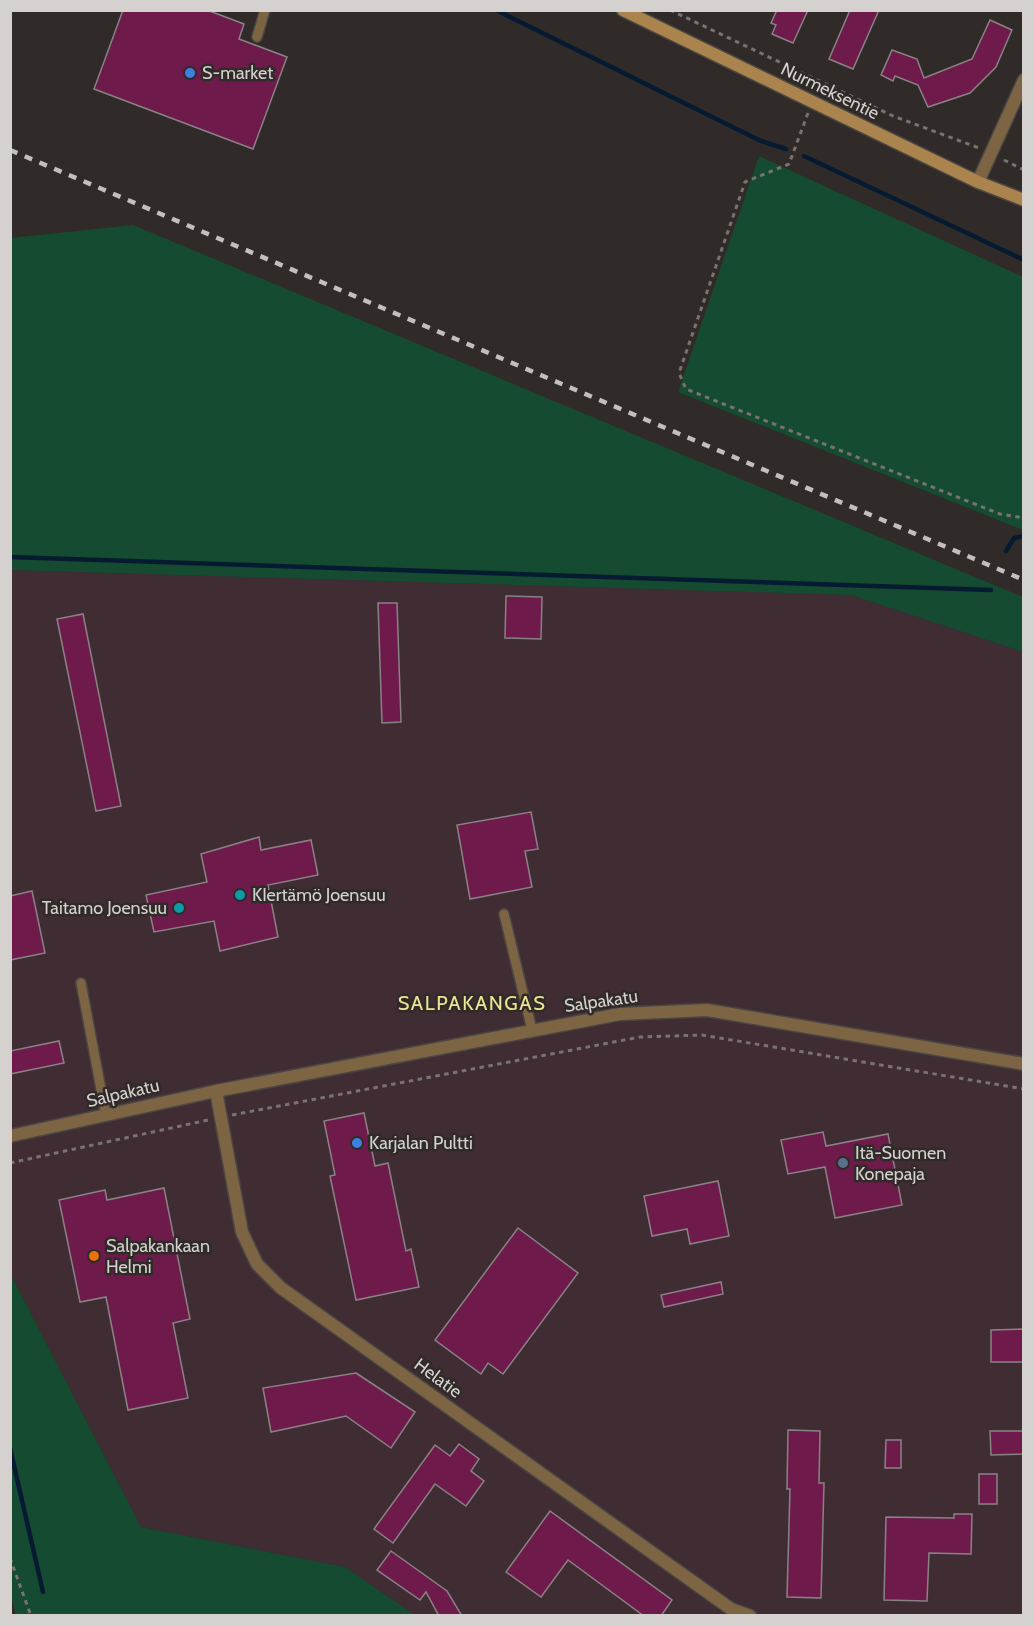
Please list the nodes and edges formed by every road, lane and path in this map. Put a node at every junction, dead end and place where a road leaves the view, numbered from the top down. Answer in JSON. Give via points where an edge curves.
{"nodes":[{"id":1,"x":265,"y":10,"type":"edge"},
{"id":2,"x":622,"y":10,"type":"edge"},
{"id":3,"x":670,"y":10,"type":"edge"},
{"id":4,"x":257,"y":37,"type":"dead end"},
{"id":5,"x":1023,"y":80,"type":"edge"},
{"id":6,"x":812,"y":102,"type":"junction"},
{"id":7,"x":990,"y":153,"type":"junction"},
{"id":8,"x":1023,"y":170,"type":"edge"},
{"id":9,"x":978,"y":182,"type":"junction"},
{"id":10,"x":1023,"y":200,"type":"edge"},
{"id":11,"x":1023,"y":518,"type":"edge"},
{"id":12,"x":504,"y":914,"type":"dead end"},
{"id":13,"x":81,"y":983,"type":"dead end"},
{"id":14,"x":532,"y":1030,"type":"junction"},
{"id":15,"x":1023,"y":1064,"type":"edge"},
{"id":16,"x":1023,"y":1089,"type":"edge"},
{"id":17,"x":216,"y":1091,"type":"junction"},
{"id":18,"x":106,"y":1116,"type":"junction"},
{"id":19,"x":220,"y":1117,"type":"junction"},
{"id":20,"x":10,"y":1136,"type":"edge"},
{"id":21,"x":10,"y":1163,"type":"edge"},
{"id":22,"x":10,"y":1558,"type":"edge"},
{"id":23,"x":31,"y":1616,"type":"edge"},
{"id":24,"x":750,"y":1616,"type":"edge"}],
"edges":[{"from":1,"to":4,"type":"lane"},
{"from":2,"to":6,"type":"street","name":"Nurmeksentie"},
{"from":3,"to":7,"type":"path","via":[[893,116]]},
{"from":5,"to":7,"type":"street"},
{"from":6,"to":9,"type":"street","name":"Nurmeksentie"},
{"from":6,"to":11,"type":"path","via":[[789,164],[745,183],[679,373],[686,389],[1000,514]]},
{"from":7,"to":8,"type":"path"},
{"from":7,"to":9,"type":"street"},
{"from":9,"to":10,"type":"street","name":"Nurmeksentie"},
{"from":12,"to":14,"type":"lane"},
{"from":13,"to":18,"type":"lane"},
{"from":14,"to":15,"type":"street","name":"Salpakatu","via":[[620,1014],[707,1010]]},
{"from":14,"to":17,"type":"street","name":"Salpakatu"},
{"from":16,"to":19,"type":"path","via":[[702,1035],[640,1036]]},
{"from":17,"to":18,"type":"street","name":"Salpakatu"},
{"from":17,"to":19,"type":"street","name":"Helatie"},
{"from":18,"to":20,"type":"street","name":"Salpakatu"},
{"from":19,"to":21,"type":"path"},
{"from":19,"to":24,"type":"street","name":"Helatie","via":[[243,1232],[257,1264],[281,1288],[731,1609]]},
{"from":22,"to":23,"type":"path"}]}
